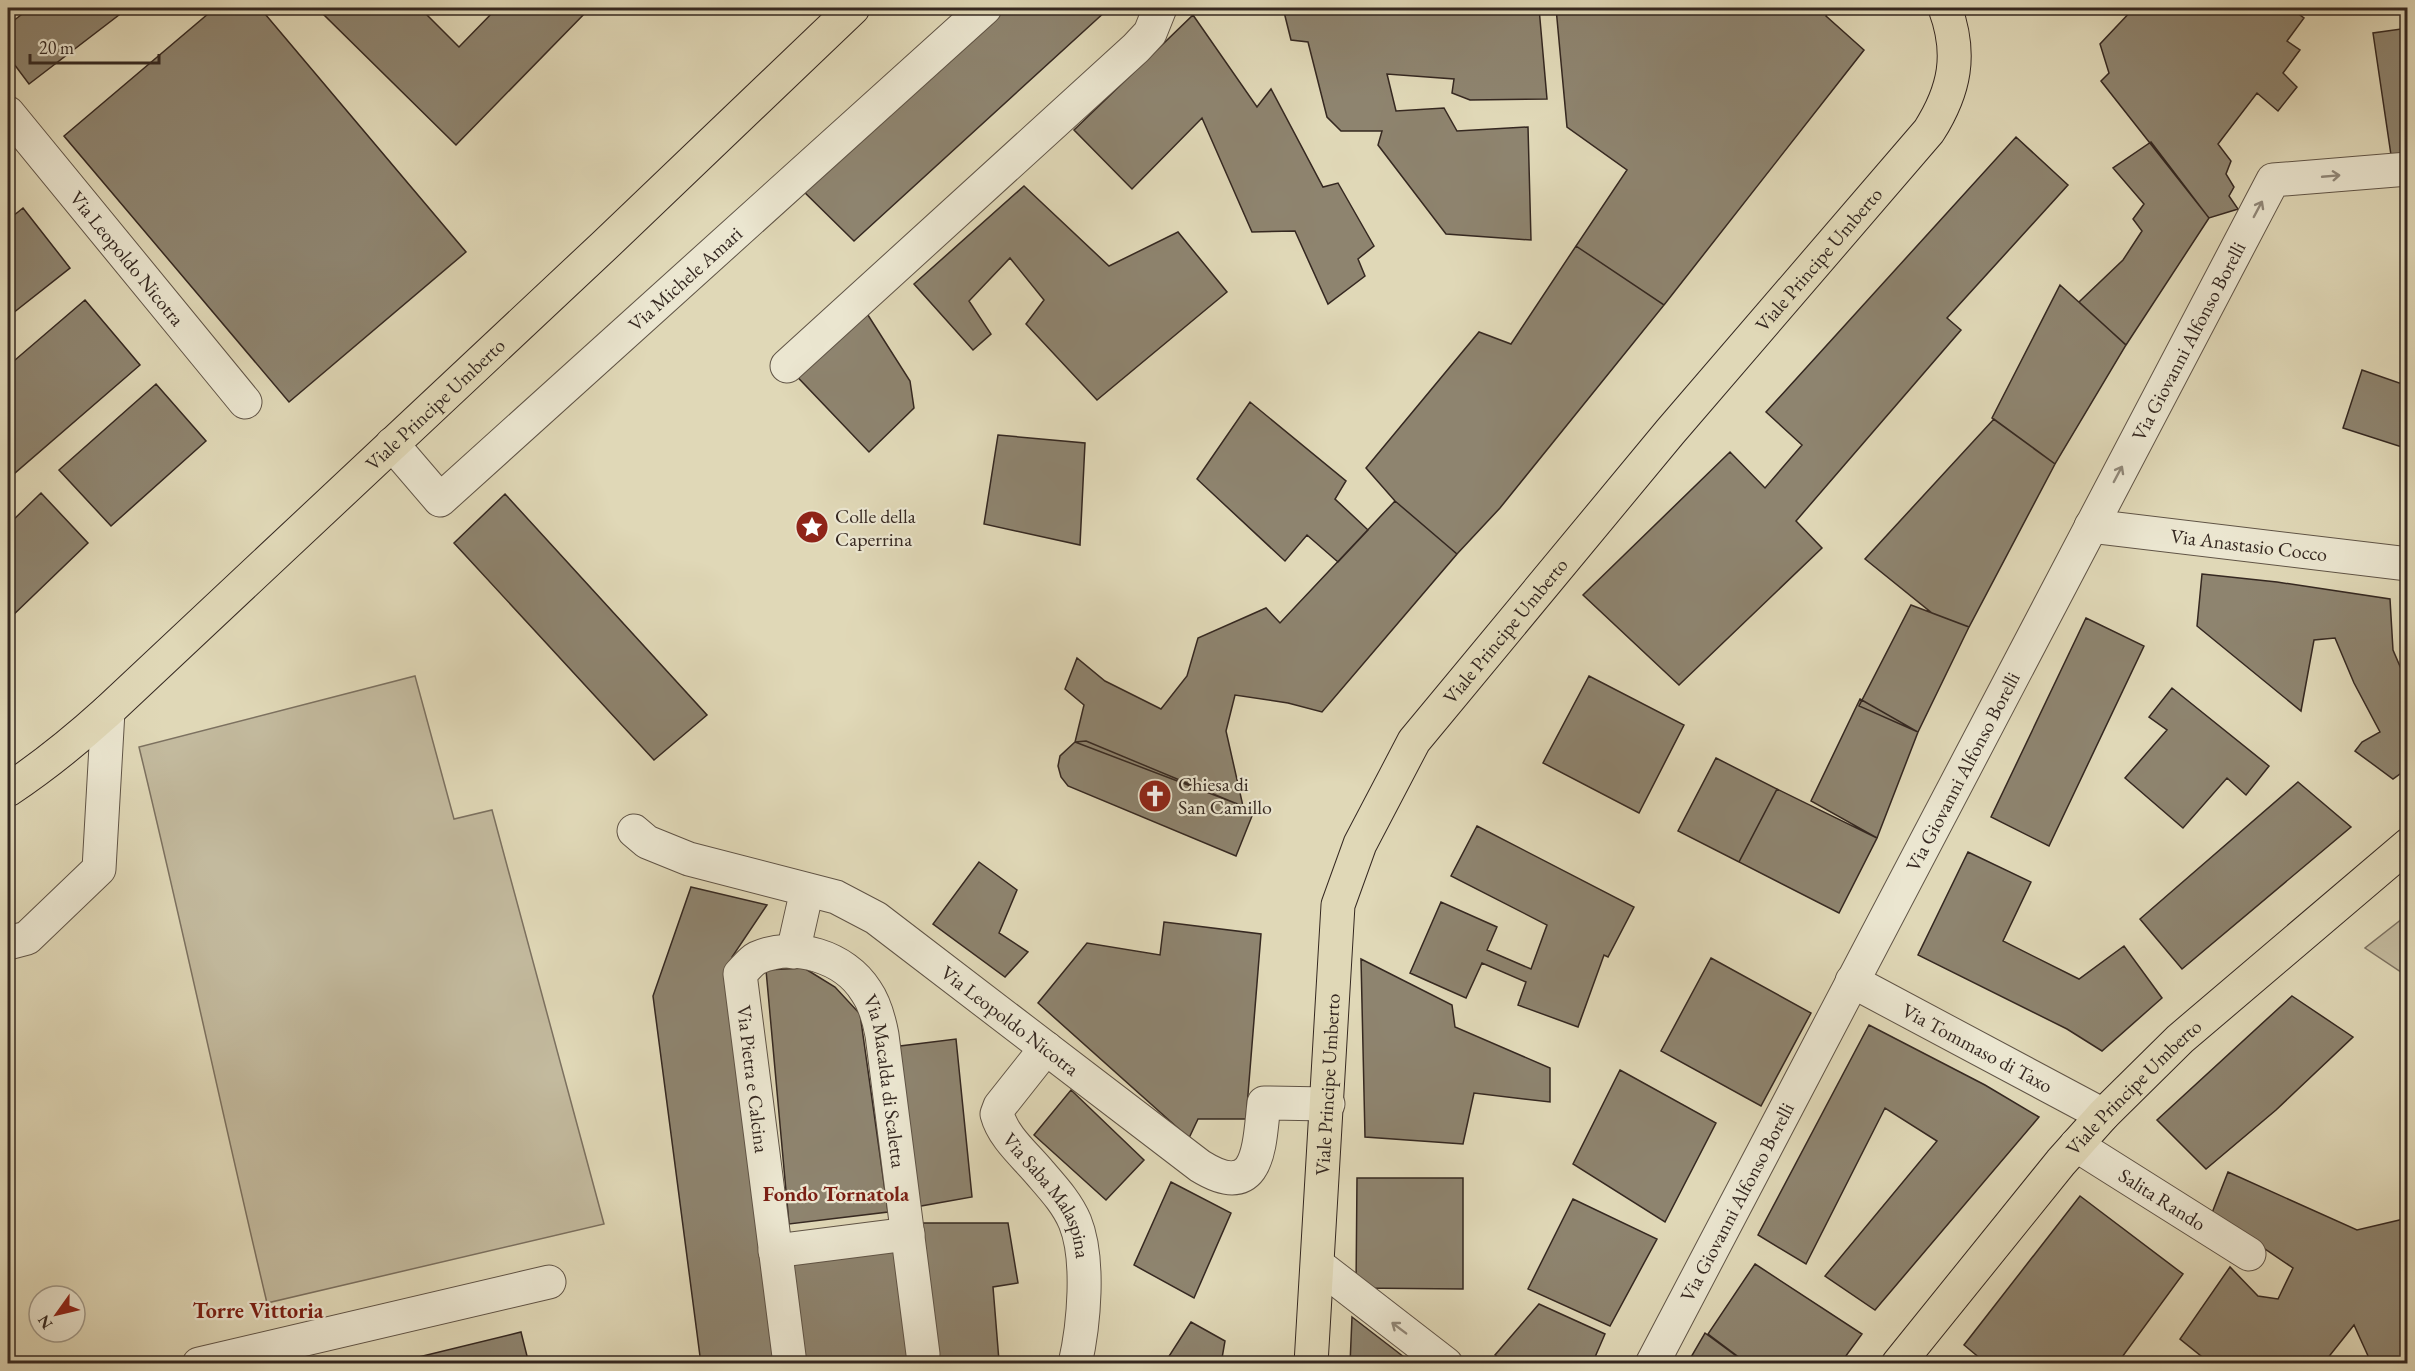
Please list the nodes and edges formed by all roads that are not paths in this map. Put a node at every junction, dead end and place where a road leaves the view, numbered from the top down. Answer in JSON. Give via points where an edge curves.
{"nodes":[{"id":1,"x":853,"y":8,"type":"edge"},
{"id":2,"x":985,"y":8,"type":"edge"},
{"id":3,"x":1160,"y":8,"type":"edge"},
{"id":4,"x":1945,"y":8,"type":"edge"},
{"id":5,"x":8,"y":113,"type":"edge"},
{"id":6,"x":2408,"y":170,"type":"edge"},
{"id":7,"x":787,"y":366,"type":"dead end"},
{"id":8,"x":245,"y":402,"type":"dead end"},
{"id":9,"x":392,"y":444,"type":"junction"},
{"id":10,"x":2091,"y":526,"type":"junction"},
{"id":11,"x":2408,"y":564,"type":"edge"},
{"id":12,"x":108,"y":711,"type":"junction"},
{"id":13,"x":8,"y":790,"type":"edge"},
{"id":14,"x":634,"y":831,"type":"dead end"},
{"id":15,"x":2408,"y":845,"type":"edge"},
{"id":16,"x":807,"y":890,"type":"junction"},
{"id":17,"x":8,"y":943,"type":"edge"},
{"id":18,"x":793,"y":952,"type":"junction"},
{"id":19,"x":740,"y":974,"type":"joint"},
{"id":20,"x":1852,"y":981,"type":"junction"},
{"id":21,"x":1046,"y":1048,"type":"junction"},
{"id":22,"x":1328,"y":1104,"type":"junction"},
{"id":23,"x":2103,"y":1115,"type":"junction"},
{"id":24,"x":2076,"y":1145,"type":"junction"},
{"id":25,"x":908,"y":1234,"type":"junction"},
{"id":26,"x":775,"y":1251,"type":"junction"},
{"id":27,"x":2249,"y":1254,"type":"dead end"},
{"id":28,"x":1318,"y":1265,"type":"junction"},
{"id":29,"x":549,"y":1282,"type":"dead end"},
{"id":30,"x":923,"y":1354,"type":"dead end"},
{"id":31,"x":199,"y":1364,"type":"edge"},
{"id":32,"x":790,"y":1364,"type":"edge"},
{"id":33,"x":1075,"y":1364,"type":"edge"},
{"id":34,"x":1311,"y":1364,"type":"edge"},
{"id":35,"x":1446,"y":1364,"type":"edge"},
{"id":36,"x":1652,"y":1364,"type":"edge"},
{"id":37,"x":1898,"y":1364,"type":"edge"}],
"edges":[{"from":1,"to":9,"type":"main road","name":"Viale Principe Umberto"},
{"from":2,"to":9,"type":"street","name":"Via Michele Amari","via":[[440,500]]},
{"from":3,"to":7,"type":"street","via":[[1150,33],[1136,48]]},
{"from":4,"to":22,"type":"main road","name":"Viale Principe Umberto","via":[[1955,48],[1954,69],[1943,110],[1929,131],[1670,432],[1414,741],[1360,844],[1338,905]]},
{"from":5,"to":8,"type":"street","name":"Via Leopoldo Nicotra"},
{"from":10,"to":6,"type":"street","name":"Via Giovanni Alfonso Borelli","one_way":true,"via":[[2273,180]]},
{"from":9,"to":12,"type":"main road","name":"Viale Principe Umberto"},
{"from":10,"to":11,"type":"street","name":"Via Anastasio Cocco"},
{"from":10,"to":20,"type":"street","name":"Via Giovanni Alfonso Borelli"},
{"from":12,"to":13,"type":"main road","name":"Viale Principe Umberto","via":[[71,745]]},
{"from":12,"to":17,"type":"street","via":[[99,869],[27,938]]},
{"from":14,"to":16,"type":"street","name":"Via Leopoldo Nicotra","via":[[647,842],[689,859]]},
{"from":15,"to":23,"type":"main road","name":"Viale Principe Umberto","via":[[2180,1039]]},
{"from":16,"to":18,"type":"street"},
{"from":16,"to":21,"type":"street","name":"Via Leopoldo Nicotra","via":[[836,897],[876,918]]},
{"from":18,"to":19,"type":"street","name":"Via Macalda di Scaletta","via":[[755,959]]},
{"from":18,"to":25,"type":"street","name":"Via Macalda di Scaletta","via":[[835,962],[854,975],[873,1003],[882,1035]]},
{"from":19,"to":26,"type":"street","name":"Via Pietra e Calcina"},
{"from":20,"to":23,"type":"street","name":"Via Tommaso di Taxo"},
{"from":20,"to":36,"type":"street","name":"Via Giovanni Alfonso Borelli"},
{"from":21,"to":22,"type":"street","name":"Via Leopoldo Nicotra","via":[[1200,1166],[1216,1176],[1231,1179],[1244,1175],[1253,1166],[1264,1103]]},
{"from":21,"to":33,"type":"street","name":"Via Saba Malaspina","via":[[996,1114],[1004,1131],[1057,1192],[1079,1234],[1083,1306]]},
{"from":22,"to":28,"type":"main road","name":"Viale Principe Umberto"},
{"from":23,"to":24,"type":"main road","name":"Viale Principe Umberto"},
{"from":24,"to":27,"type":"street","name":"Salita Rando"},
{"from":24,"to":37,"type":"main road","name":"Viale Principe Umberto"},
{"from":25,"to":26,"type":"street"},
{"from":25,"to":30,"type":"street","name":"Via Macalda di Scaletta"},
{"from":26,"to":32,"type":"street","name":"Via Pietra e Calcina"},
{"from":28,"to":34,"type":"main road","name":"Viale Principe Umberto"},
{"from":35,"to":28,"type":"street","one_way":true},
{"from":29,"to":31,"type":"street"}]}
